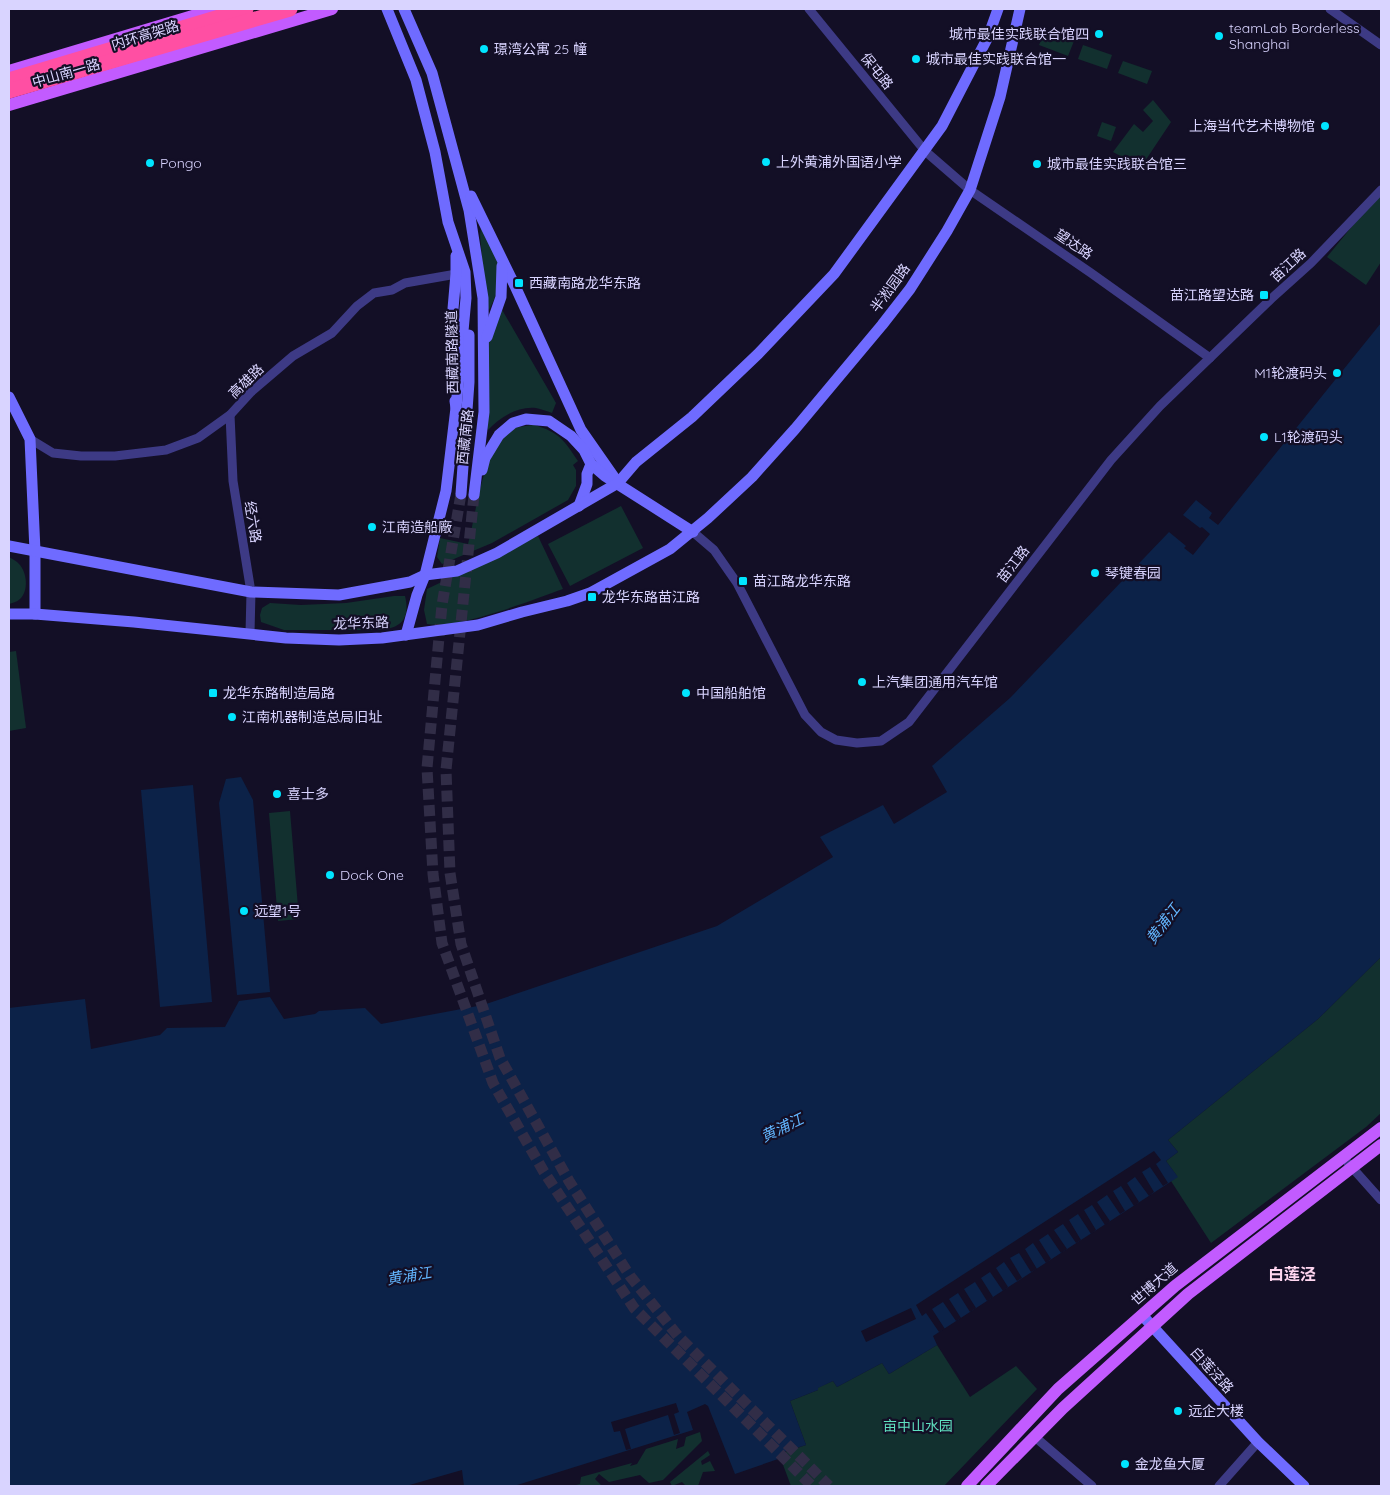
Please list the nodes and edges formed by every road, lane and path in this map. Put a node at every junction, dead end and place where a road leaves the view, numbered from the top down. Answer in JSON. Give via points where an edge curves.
{"nodes":[{"id":1,"x":216,"y":9,"type":"edge"},
{"id":2,"x":246,"y":9,"type":"edge"},
{"id":3,"x":290,"y":9,"type":"edge"},
{"id":4,"x":332,"y":9,"type":"edge"},
{"id":5,"x":387,"y":9,"type":"edge"},
{"id":6,"x":404,"y":9,"type":"edge"},
{"id":7,"x":809,"y":9,"type":"edge"},
{"id":8,"x":998,"y":9,"type":"edge"},
{"id":9,"x":1020,"y":9,"type":"edge"},
{"id":10,"x":1330,"y":9,"type":"edge"},
{"id":11,"x":1381,"y":45,"type":"edge"},
{"id":12,"x":9,"y":71,"type":"edge"},
{"id":13,"x":9,"y":80,"type":"edge"},
{"id":14,"x":9,"y":91,"type":"edge"},
{"id":15,"x":9,"y":105,"type":"edge"},
{"id":16,"x":925,"y":151,"type":"junction"},
{"id":17,"x":457,"y":167,"type":"junction"},
{"id":18,"x":970,"y":190,"type":"junction"},
{"id":19,"x":1381,"y":190,"type":"edge"},
{"id":20,"x":502,"y":262,"type":"junction"},
{"id":21,"x":461,"y":273,"type":"junction"},
{"id":22,"x":466,"y":298,"type":"junction"},
{"id":23,"x":484,"y":344,"type":"junction"},
{"id":24,"x":1210,"y":358,"type":"junction"},
{"id":25,"x":9,"y":397,"type":"edge"},
{"id":26,"x":456,"y":408,"type":"junction"},
{"id":27,"x":230,"y":415,"type":"junction"},
{"id":28,"x":30,"y":440,"type":"junction"},
{"id":29,"x":591,"y":464,"type":"junction"},
{"id":30,"x":618,"y":483,"type":"junction"},
{"id":31,"x":461,"y":494,"type":"tunnel mouth"},
{"id":32,"x":579,"y":506,"type":"junction"},
{"id":33,"x":692,"y":532,"type":"junction"},
{"id":34,"x":9,"y":546,"type":"edge"},
{"id":35,"x":34,"y":551,"type":"junction"},
{"id":36,"x":425,"y":576,"type":"junction"},
{"id":37,"x":251,"y":592,"type":"junction"},
{"id":38,"x":9,"y":614,"type":"edge"},
{"id":39,"x":35,"y":614,"type":"junction"},
{"id":40,"x":250,"y":633,"type":"junction"},
{"id":41,"x":406,"y":635,"type":"junction"},
{"id":42,"x":1381,"y":1128,"type":"edge"},
{"id":43,"x":1381,"y":1145,"type":"edge"},
{"id":44,"x":1348,"y":1162,"type":"junction"},
{"id":45,"x":1381,"y":1200,"type":"edge"},
{"id":46,"x":1142,"y":1315,"type":"junction"},
{"id":47,"x":1153,"y":1326,"type":"junction"},
{"id":48,"x":1035,"y":1437,"type":"junction"},
{"id":49,"x":1258,"y":1442,"type":"junction"},
{"id":50,"x":967,"y":1486,"type":"edge"},
{"id":51,"x":986,"y":1486,"type":"edge"},
{"id":52,"x":1092,"y":1486,"type":"edge"},
{"id":53,"x":1219,"y":1486,"type":"edge"},
{"id":54,"x":1304,"y":1486,"type":"edge"}],
"edges":[{"from":1,"to":12,"type":"main road","name":"中山南一路"},
{"from":2,"to":13,"type":"highway","name":"内环高架路"},
{"from":3,"to":14,"type":"highway","name":"内环高架路"},
{"from":4,"to":15,"type":"main road","name":"中山南一路"},
{"from":5,"to":21,"type":"main road","name":"西藏南路","via":[[416,80]]},
{"from":6,"to":17,"type":"main road","name":"西藏南路","via":[[432,73]]},
{"from":7,"to":16,"type":"street","name":"保屯路"},
{"from":8,"to":16,"type":"main road","via":[[988,37],[942,126]]},
{"from":9,"to":18,"type":"main road","name":"半淞园路","via":[[1000,96]]},
{"from":10,"to":11,"type":"street"},
{"from":16,"to":18,"type":"street","name":"望达路"},
{"from":16,"to":30,"type":"main road","via":[[834,274],[758,354],[692,417],[636,462]]},
{"from":17,"to":20,"type":"main road","name":"西藏南路"},
{"from":17,"to":23,"type":"main road","name":"西藏南路","via":[[469,210],[480,273]]},
{"from":18,"to":24,"type":"street","name":"望达路"},
{"from":18,"to":33,"type":"main road","name":"半淞园路","via":[[910,289],[882,325],[752,477]]},
{"from":19,"to":24,"type":"street","name":"苗江路","via":[[1312,263]]},
{"from":20,"to":23,"type":"main road","via":[[501,297]]},
{"from":20,"to":30,"type":"main road","name":"西藏南路","via":[[581,430]]},
{"from":21,"to":22,"type":"main road","name":"西藏南路"},
{"from":21,"to":26,"type":"main road","name":"西藏南路","via":[[451,332]]},
{"from":21,"to":27,"type":"street","name":"高雄路","via":[[405,283],[392,290],[374,293],[332,333],[293,356]]},
{"from":22,"to":26,"type":"main road","name":"西藏南路"},
{"from":22,"to":31,"type":"main road","name":"西藏南路隧道","via":[[469,382]]},
{"from":23,"to":29,"type":"main road","name":"西藏南路","via":[[484,412],[474,495],[485,458],[499,435],[513,423],[526,419],[549,421],[562,429],[584,450]]},
{"from":24,"to":33,"type":"street","name":"苗江路","via":[[1111,460],[909,722],[881,741],[857,743],[836,740],[821,732],[805,715],[737,584],[714,550]]},
{"from":25,"to":28,"type":"main road"},
{"from":26,"to":36,"type":"main road","name":"西藏南路","via":[[446,491]]},
{"from":27,"to":28,"type":"street","name":"高雄路","via":[[198,438],[166,450],[140,454],[81,456],[53,453]]},
{"from":27,"to":37,"type":"street","name":"经六路","via":[[233,481]]},
{"from":28,"to":35,"type":"main road"},
{"from":29,"to":30,"type":"main road","name":"西藏南路"},
{"from":29,"to":32,"type":"main road"},
{"from":30,"to":32,"type":"main road"},
{"from":30,"to":33,"type":"main road","name":"西藏南路"},
{"from":32,"to":36,"type":"main road","via":[[496,554],[457,571]]},
{"from":33,"to":41,"type":"main road","name":"龙华东路","via":[[670,549],[604,586],[567,601],[478,625]]},
{"from":34,"to":35,"type":"main road"},
{"from":35,"to":37,"type":"main road"},
{"from":35,"to":39,"type":"main road"},
{"from":36,"to":37,"type":"main road","via":[[410,582],[340,594]]},
{"from":36,"to":41,"type":"main road","name":"西藏南路"},
{"from":37,"to":40,"type":"street","name":"经六路"},
{"from":38,"to":39,"type":"main road","name":"龙华东路"},
{"from":39,"to":40,"type":"main road","name":"龙华东路"},
{"from":40,"to":41,"type":"main road","name":"龙华东路","via":[[339,640]]},
{"from":42,"to":44,"type":"main road","name":"世博大道"},
{"from":43,"to":44,"type":"main road","name":"世博大道"},
{"from":44,"to":45,"type":"street"},
{"from":44,"to":46,"type":"main road","name":"世博大道","via":[[1210,1258]]},
{"from":44,"to":47,"type":"main road","name":"世博大道"},
{"from":46,"to":47,"type":"main road","name":"白莲泾路"},
{"from":46,"to":50,"type":"main road","name":"世博大道","via":[[1058,1388]]},
{"from":47,"to":48,"type":"main road","name":"世博大道"},
{"from":47,"to":49,"type":"main road","name":"白莲泾路"},
{"from":48,"to":51,"type":"main road","name":"世博大道"},
{"from":48,"to":52,"type":"street"},
{"from":49,"to":53,"type":"street"},
{"from":49,"to":54,"type":"main road","name":"白莲泾路"}]}
